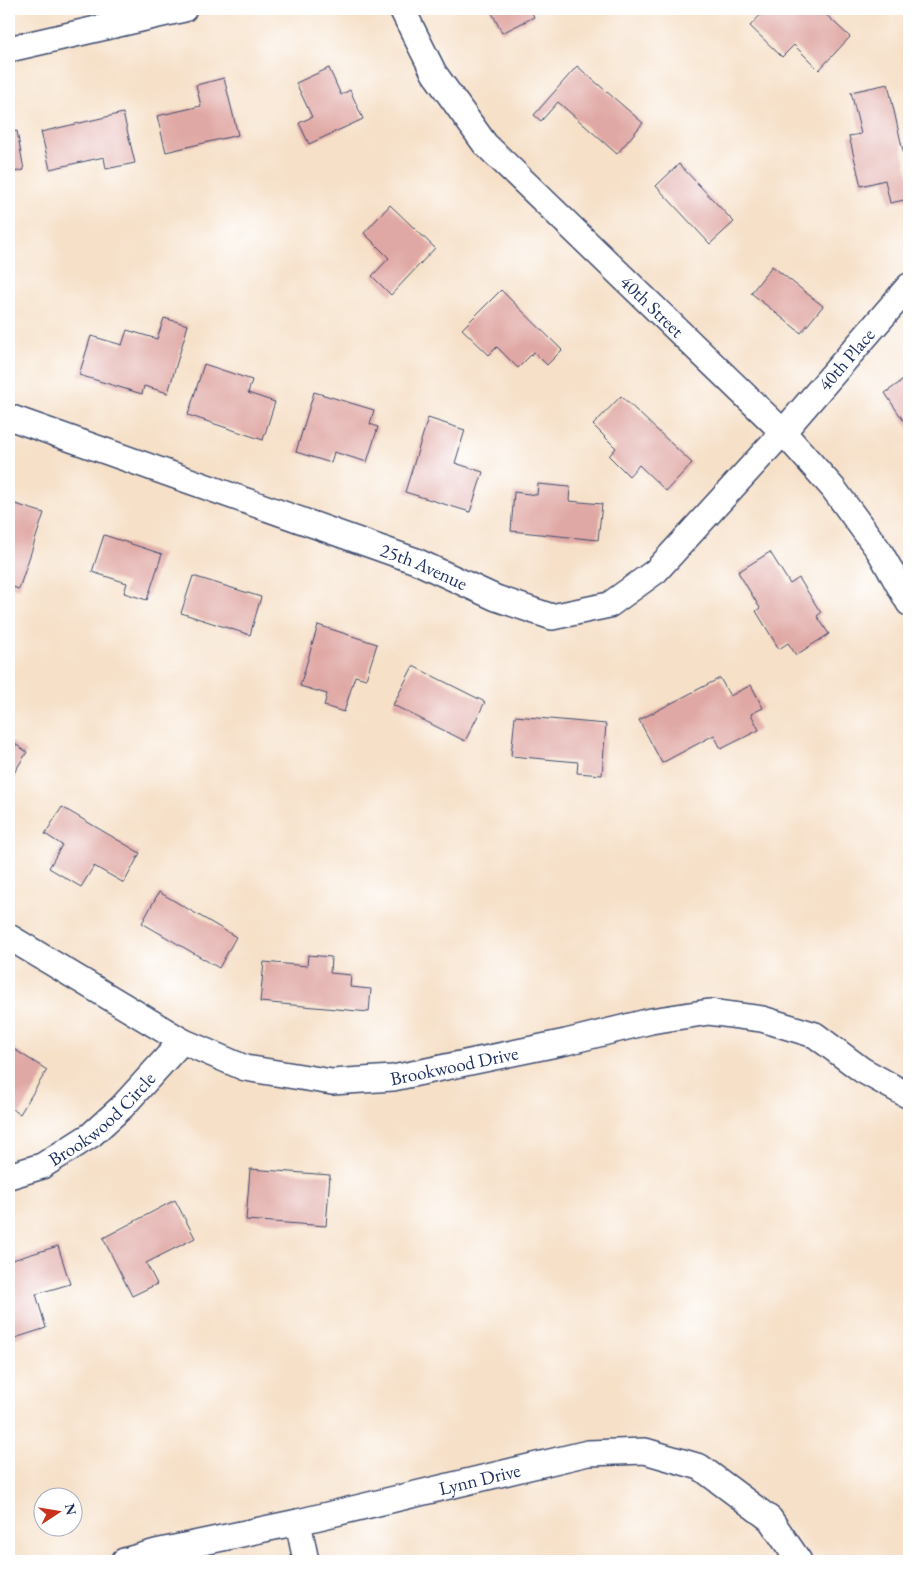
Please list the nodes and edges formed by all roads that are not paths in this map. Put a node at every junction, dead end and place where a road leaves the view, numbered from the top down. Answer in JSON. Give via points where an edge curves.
{"nodes":[{"id":1,"x":184,"y":9,"type":"edge"},
{"id":2,"x":402,"y":9,"type":"edge"},
{"id":3,"x":9,"y":49,"type":"edge"},
{"id":4,"x":909,"y":286,"type":"edge"},
{"id":5,"x":9,"y":417,"type":"edge"},
{"id":6,"x":783,"y":432,"type":"junction"},
{"id":7,"x":909,"y":602,"type":"edge"},
{"id":8,"x":9,"y":937,"type":"edge"},
{"id":9,"x":182,"y":1041,"type":"junction"},
{"id":10,"x":909,"y":1096,"type":"edge"},
{"id":11,"x":9,"y":1176,"type":"edge"},
{"id":12,"x":298,"y":1522,"type":"junction"},
{"id":13,"x":124,"y":1561,"type":"edge"},
{"id":14,"x":306,"y":1561,"type":"edge"},
{"id":15,"x":799,"y":1561,"type":"edge"}],
"edges":[{"from":1,"to":3,"type":"street"},
{"from":2,"to":6,"type":"street","name":"40th Street","via":[[434,73],[485,144]]},
{"from":4,"to":6,"type":"street","name":"40th Place"},
{"from":5,"to":6,"type":"street","name":"25th Avenue","via":[[416,560],[496,598],[552,617],[609,605],[656,571]]},
{"from":6,"to":7,"type":"street","name":"40th Street","via":[[833,488],[880,552]]},
{"from":8,"to":9,"type":"street","name":"Brookwood Drive"},
{"from":9,"to":10,"type":"street","name":"Brookwood Drive","via":[[245,1068],[332,1082],[393,1078],[651,1021],[709,1012],[762,1019],[815,1035],[862,1070]]},
{"from":9,"to":11,"type":"street","name":"Brookwood Circle","via":[[91,1135],[42,1166]]},
{"from":12,"to":13,"type":"street","name":"Lynn Drive"},
{"from":12,"to":14,"type":"street"},
{"from":12,"to":15,"type":"street","name":"Lynn Drive","via":[[588,1452],[645,1451],[700,1467],[770,1519]]}]}
